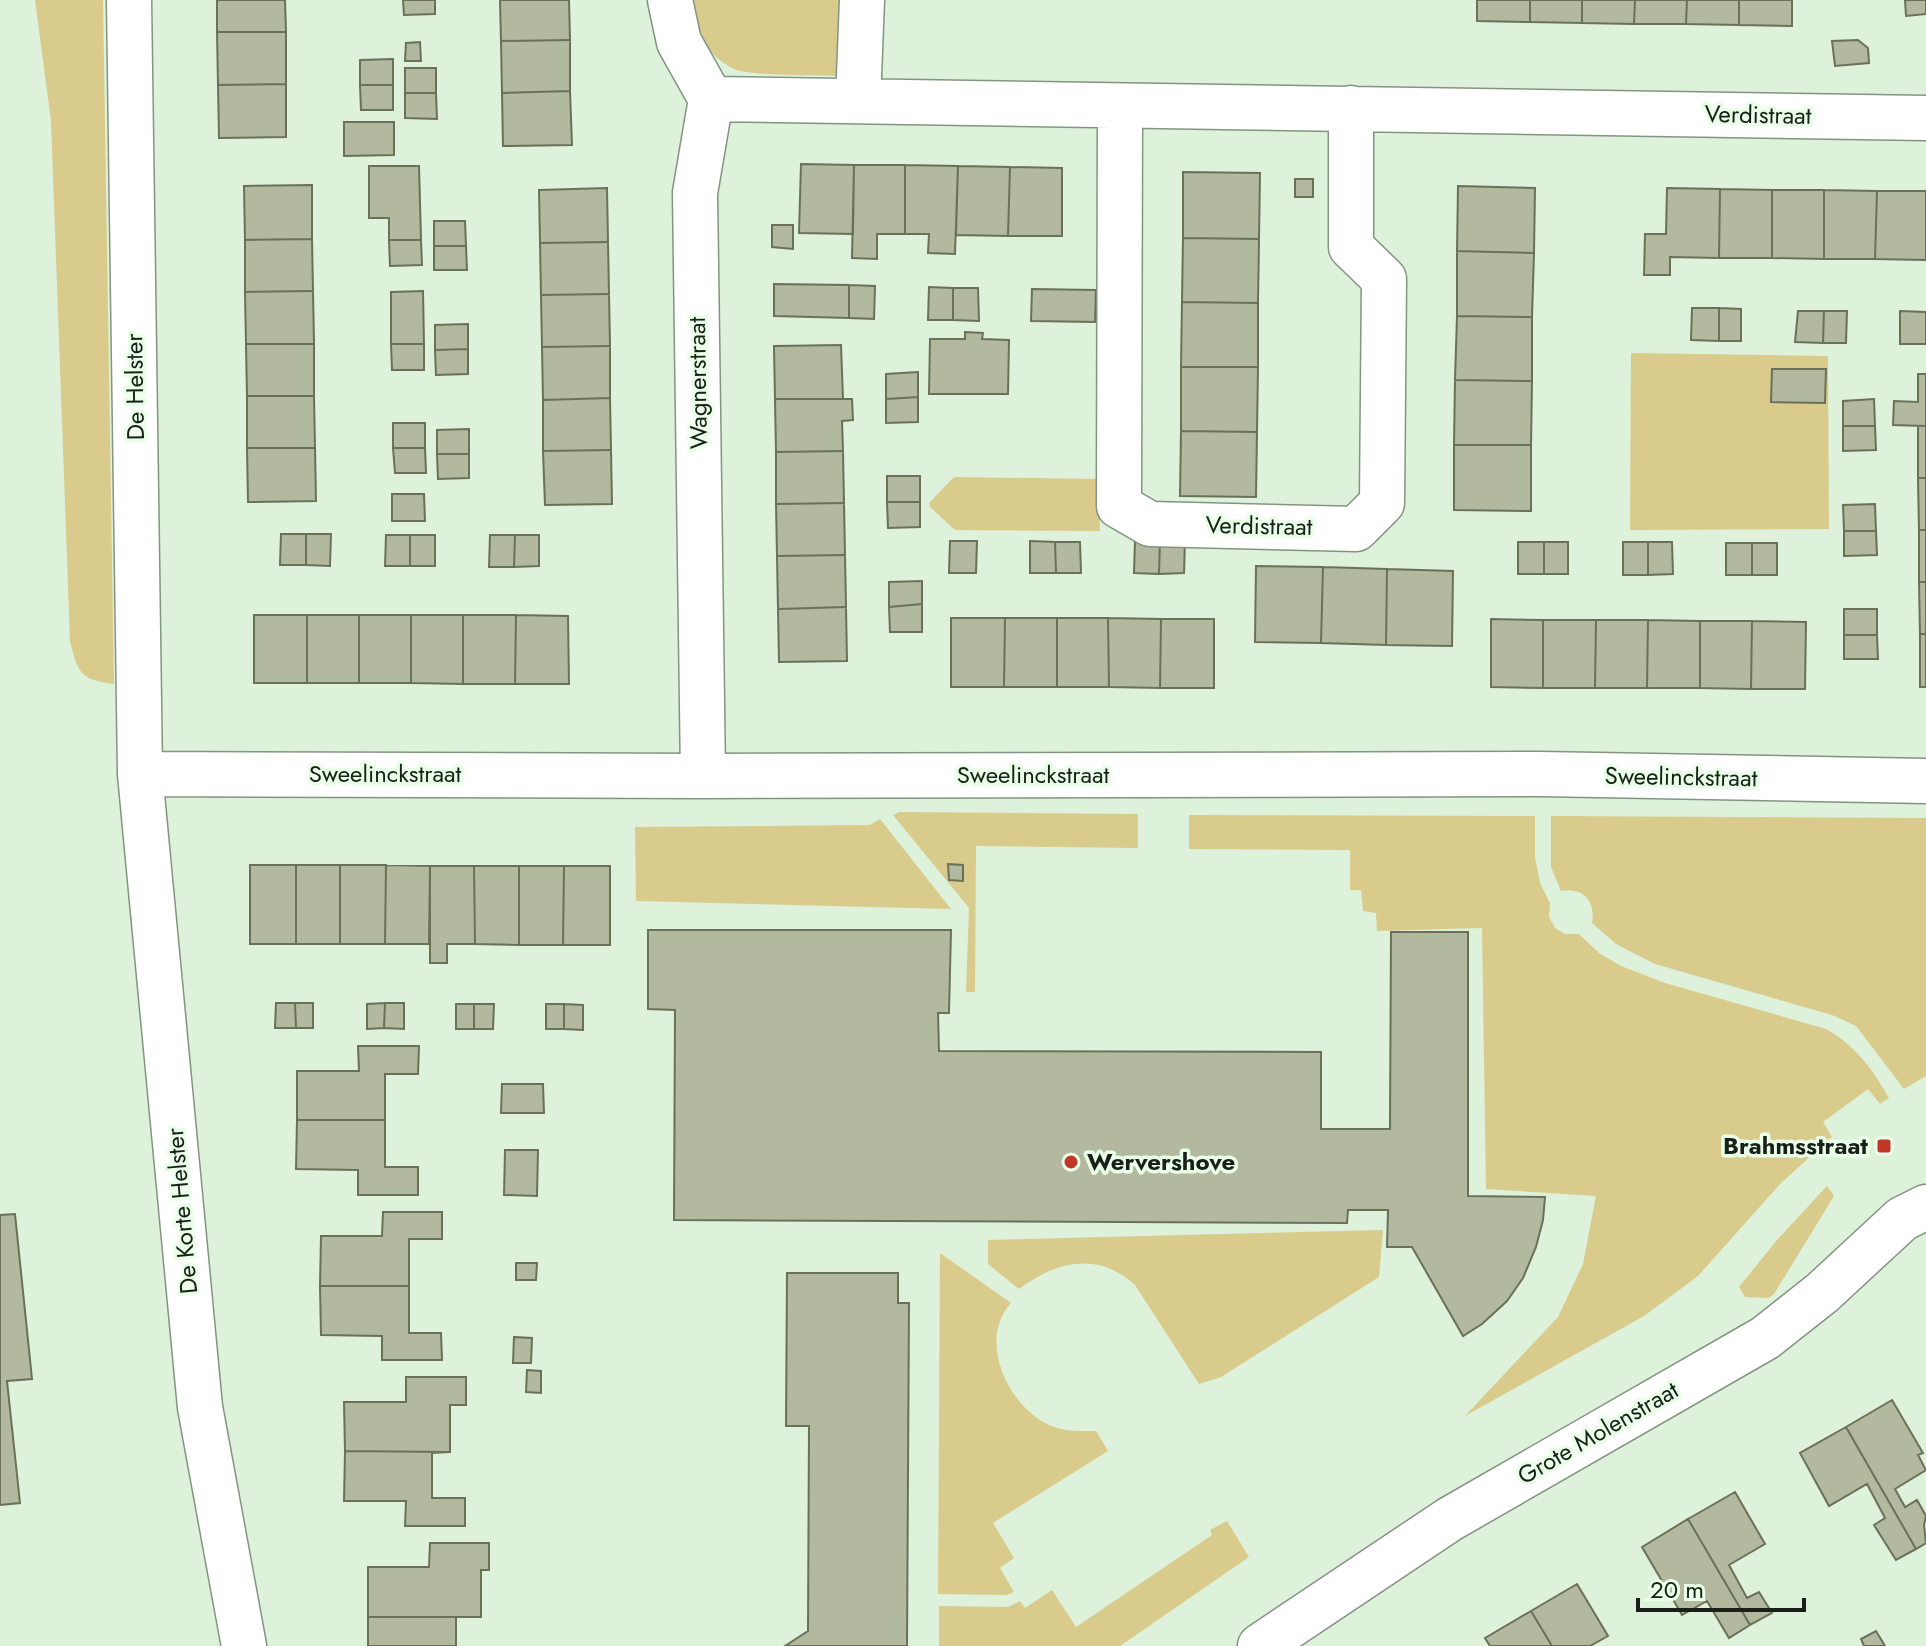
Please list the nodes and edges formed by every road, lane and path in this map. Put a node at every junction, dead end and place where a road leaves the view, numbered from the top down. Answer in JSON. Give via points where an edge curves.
{"nodes":[{"id":1,"x":129,"y":0,"type":"edge"},
{"id":2,"x":670,"y":0,"type":"edge"},
{"id":3,"x":862,"y":0,"type":"edge"},
{"id":4,"x":711,"y":99,"type":"junction"},
{"id":5,"x":858,"y":101,"type":"junction"},
{"id":6,"x":1120,"y":107,"type":"junction"},
{"id":7,"x":1351,"y":108,"type":"junction"},
{"id":8,"x":1926,"y":118,"type":"edge"},
{"id":9,"x":140,"y":774,"type":"junction"},
{"id":10,"x":703,"y":776,"type":"junction"},
{"id":11,"x":1926,"y":781,"type":"edge"},
{"id":12,"x":1926,"y":1207,"type":"edge"},
{"id":13,"x":244,"y":1646,"type":"edge"},
{"id":14,"x":1260,"y":1646,"type":"edge"}],
"edges":[{"from":1,"to":9,"type":"street","name":"De Helster"},
{"from":2,"to":4,"type":"street","via":[[679,42]]},
{"from":3,"to":5,"type":"street"},
{"from":4,"to":5,"type":"street","name":"Verdistraat"},
{"from":4,"to":10,"type":"street","name":"Wagnerstraat","via":[[695,193]]},
{"from":5,"to":6,"type":"street","name":"Verdistraat"},
{"from":6,"to":7,"type":"street","name":"Verdistraat"},
{"from":6,"to":7,"type":"street","name":"Verdistraat","via":[[1119,506],[1150,524],[1356,529],[1382,503],[1384,279],[1351,247]]},
{"from":7,"to":8,"type":"street","name":"Verdistraat"},
{"from":9,"to":10,"type":"street","name":"Sweelinckstraat"},
{"from":9,"to":13,"type":"street","name":"De Korte Helster","via":[[200,1407]]},
{"from":10,"to":11,"type":"street","name":"Sweelinckstraat","via":[[1540,774]]},
{"from":12,"to":14,"type":"street","name":"Grote Molenstraat","via":[[1902,1219],[1765,1338],[1450,1519]]}]}
